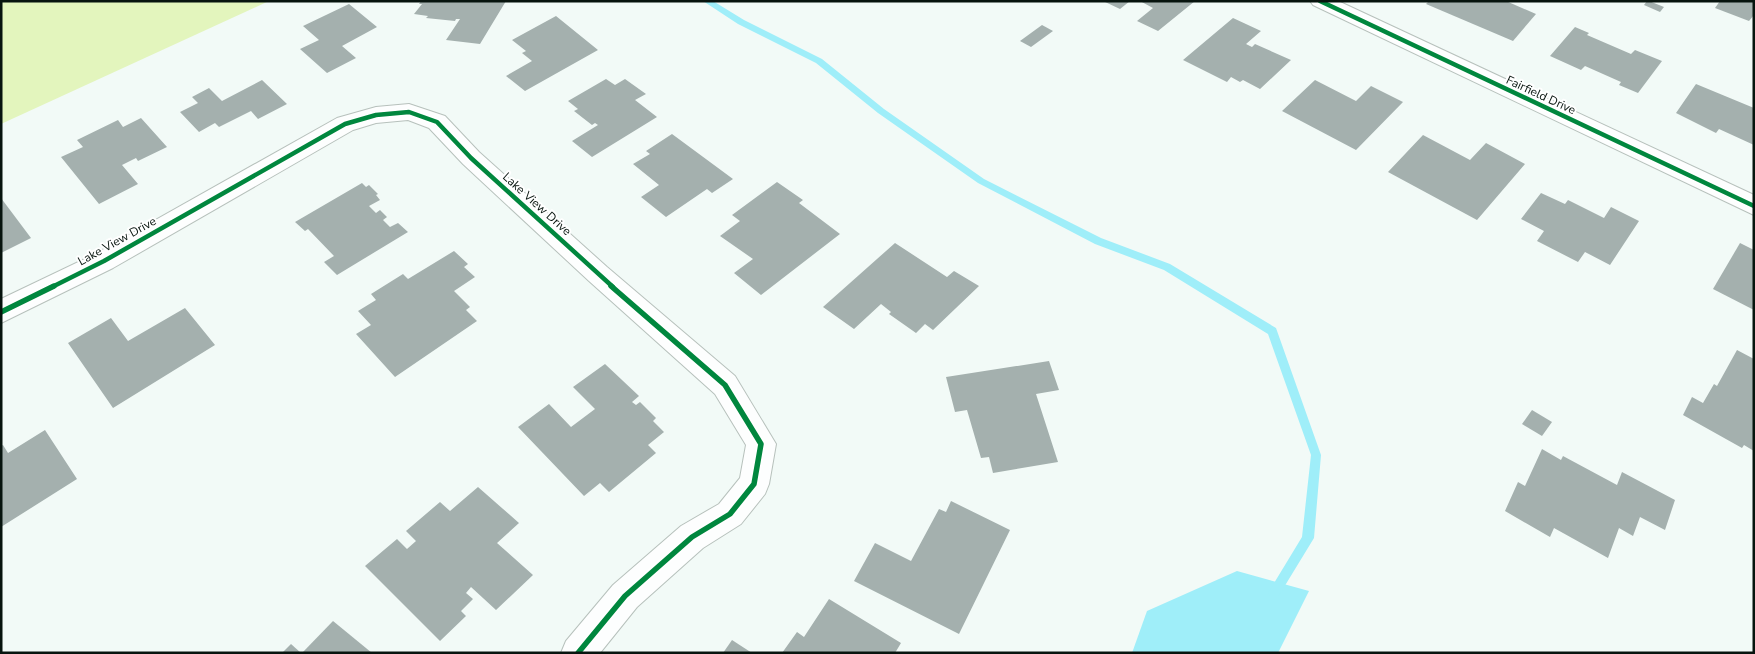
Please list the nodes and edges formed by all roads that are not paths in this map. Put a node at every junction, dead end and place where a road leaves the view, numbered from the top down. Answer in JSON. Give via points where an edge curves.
{"nodes":[{"id":1,"x":1320,"y":1,"type":"edge"},
{"id":2,"x":1754,"y":206,"type":"edge"},
{"id":3,"x":1,"y":312,"type":"edge"},
{"id":4,"x":578,"y":653,"type":"edge"}],
"edges":[{"from":1,"to":2,"type":"street","name":"Fairfield Drive"},
{"from":3,"to":4,"type":"street","name":"Lake View Drive","via":[[104,261],[345,124],[376,115],[409,112],[437,122],[478,165],[725,384],[760,444],[754,484],[730,514],[692,537],[625,596]]}]}
